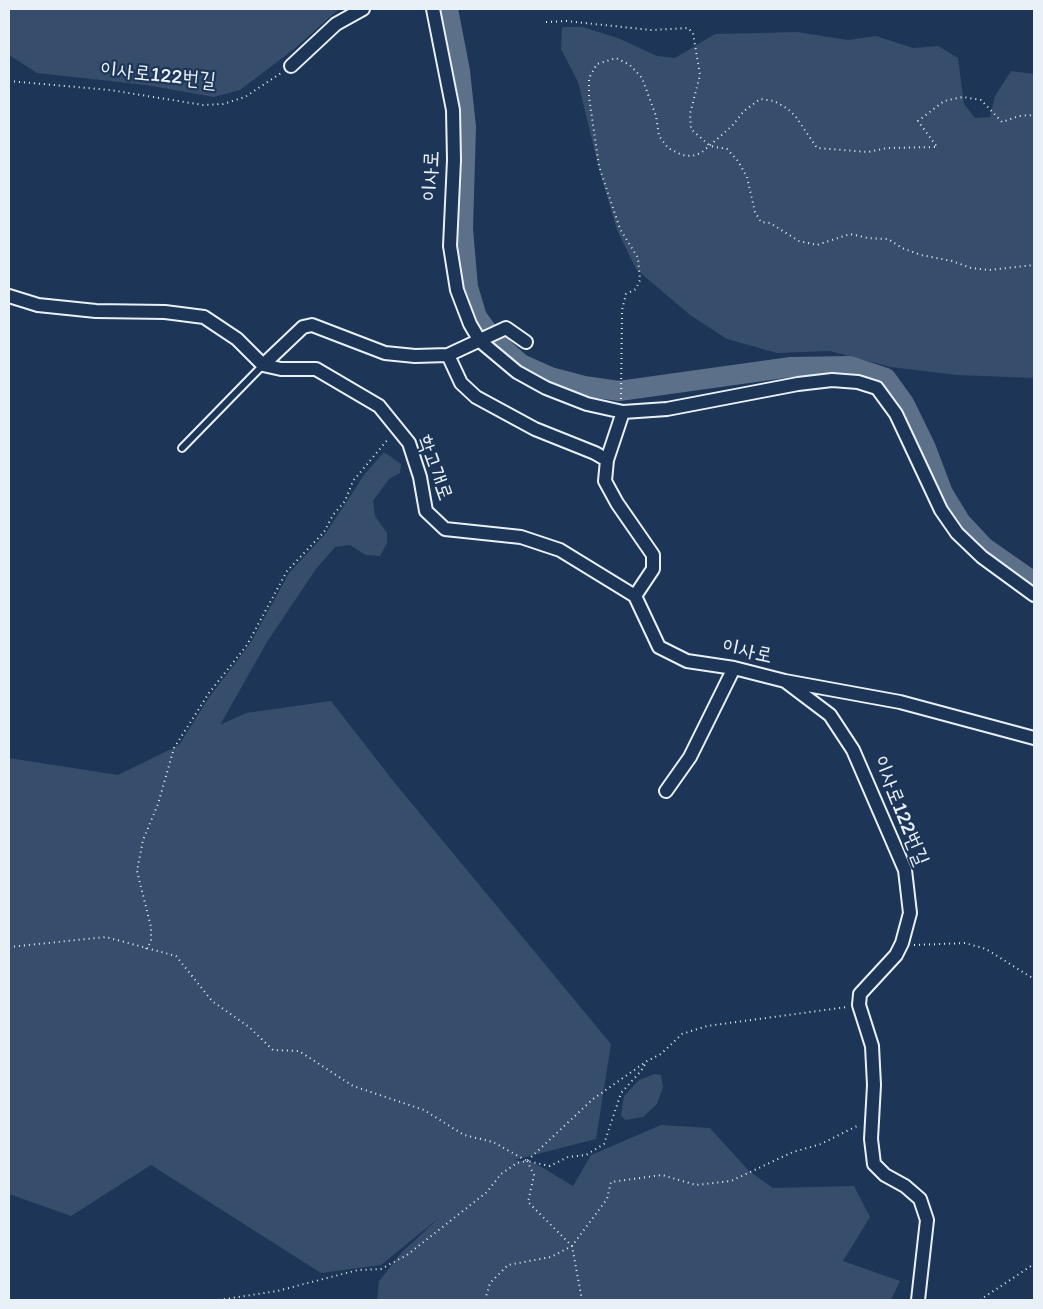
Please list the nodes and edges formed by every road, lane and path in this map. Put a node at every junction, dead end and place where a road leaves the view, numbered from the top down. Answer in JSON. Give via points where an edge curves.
{"nodes":[{"id":1,"x":363,"y":9,"type":"edge"},
{"id":2,"x":433,"y":9,"type":"edge"},
{"id":3,"x":546,"y":22,"type":"dead end"},
{"id":4,"x":291,"y":66,"type":"joint"},
{"id":5,"x":9,"y":81,"type":"edge"},
{"id":6,"x":1034,"y":116,"type":"edge"},
{"id":7,"x":710,"y":146,"type":"junction"},
{"id":8,"x":1034,"y":265,"type":"edge"},
{"id":9,"x":9,"y":296,"type":"edge"},
{"id":10,"x":482,"y":340,"type":"junction"},
{"id":11,"x":526,"y":342,"type":"dead end"},
{"id":12,"x":448,"y":355,"type":"junction"},
{"id":13,"x":263,"y":365,"type":"junction"},
{"id":14,"x":622,"y":406,"type":"junction"},
{"id":15,"x":396,"y":428,"type":"junction"},
{"id":16,"x":182,"y":448,"type":"dead end"},
{"id":17,"x":607,"y":460,"type":"junction"},
{"id":18,"x":1034,"y":595,"type":"edge"},
{"id":19,"x":635,"y":596,"type":"junction"},
{"id":20,"x":734,"y":668,"type":"junction"},
{"id":21,"x":785,"y":681,"type":"junction"},
{"id":22,"x":1034,"y":738,"type":"edge"},
{"id":23,"x":666,"y":791,"type":"dead end"},
{"id":24,"x":902,"y":943,"type":"junction"},
{"id":25,"x":9,"y":947,"type":"edge"},
{"id":26,"x":146,"y":949,"type":"junction"},
{"id":27,"x":1034,"y":980,"type":"edge"},
{"id":28,"x":859,"y":1004,"type":"junction"},
{"id":29,"x":646,"y":1061,"type":"junction"},
{"id":30,"x":872,"y":1118,"type":"junction"},
{"id":31,"x":527,"y":1161,"type":"junction"},
{"id":32,"x":572,"y":1246,"type":"junction"},
{"id":33,"x":1034,"y":1264,"type":"edge"},
{"id":34,"x":219,"y":1300,"type":"edge"},
{"id":35,"x":485,"y":1300,"type":"edge"},
{"id":36,"x":582,"y":1300,"type":"edge"},
{"id":37,"x":918,"y":1300,"type":"edge"},
{"id":38,"x":980,"y":1300,"type":"edge"}],
"edges":[{"from":1,"to":4,"type":"street","via":[[336,24]]},
{"from":2,"to":10,"type":"street","name":"이사로","via":[[453,110],[450,246],[457,290],[470,324]]},
{"from":3,"to":7,"type":"path","via":[[566,20],[652,30],[688,28],[693,33],[700,75],[690,114],[691,129]]},
{"from":4,"to":5,"type":"path","name":"이사로122번길","via":[[245,97],[223,104],[203,105],[110,90]]},
{"from":6,"to":7,"type":"path","via":[[1020,116],[1002,122],[981,100],[944,101],[918,121],[937,147],[887,148],[868,152],[817,148],[788,109],[774,101],[760,99]]},
{"from":7,"to":8,"type":"path","via":[[727,149],[738,161],[747,177],[755,212],[761,222],[770,223],[799,240],[817,245],[850,234],[888,239],[921,255],[972,268],[989,270]]},
{"from":7,"to":14,"type":"path","via":[[692,156],[668,148],[659,136],[656,116],[642,78],[630,65],[616,58],[598,64],[589,78],[589,96],[599,166],[620,229],[638,258],[640,280],[636,289],[626,294],[622,310]]},
{"from":9,"to":13,"type":"street","via":[[38,306],[204,317],[237,339]]},
{"from":10,"to":11,"type":"street","via":[[506,328]]},
{"from":10,"to":12,"type":"street"},
{"from":10,"to":14,"type":"street","name":"이사로","via":[[517,372],[546,388],[587,404]]},
{"from":12,"to":13,"type":"street","via":[[385,353],[312,325],[304,328]]},
{"from":12,"to":17,"type":"street","via":[[461,383],[476,397],[536,429]]},
{"from":13,"to":15,"type":"street","name":"학고개로","via":[[281,370],[316,369],[379,406]]},
{"from":13,"to":16,"type":"lane"},
{"from":14,"to":17,"type":"street"},
{"from":14,"to":18,"type":"street","name":"이사로","via":[[667,409],[832,380],[858,382],[876,388],[896,414],[941,510],[957,533],[982,557]]},
{"from":15,"to":19,"type":"street","name":"학고개로","via":[[409,443],[426,511],[445,529],[521,537],[560,550]]},
{"from":15,"to":26,"type":"path","via":[[353,481],[345,501],[324,532],[288,571],[247,645],[209,693],[174,748],[158,804],[143,840],[137,871],[151,927],[151,942]]},
{"from":17,"to":19,"type":"street","via":[[605,481],[653,555],[653,569]]},
{"from":19,"to":20,"type":"street","name":"이사로","via":[[659,647],[687,661]]},
{"from":20,"to":21,"type":"street","name":"이사로"},
{"from":20,"to":23,"type":"street","via":[[690,757]]},
{"from":21,"to":22,"type":"street","name":"이사로","via":[[900,702]]},
{"from":21,"to":24,"type":"street","name":"이사로122번길","via":[[830,715],[854,750],[906,870],[910,913]]},
{"from":24,"to":27,"type":"path","via":[[930,946],[965,943],[986,949]]},
{"from":24,"to":28,"type":"street","name":"이사로122번길","via":[[896,955],[860,994]]},
{"from":25,"to":26,"type":"path","via":[[106,937]]},
{"from":26,"to":31,"type":"path","via":[[176,956],[212,1001],[249,1027],[273,1050],[299,1051],[353,1086],[424,1110],[464,1135],[493,1142]]},
{"from":28,"to":29,"type":"path","via":[[707,1026],[682,1034],[661,1054]]},
{"from":28,"to":30,"type":"street","via":[[872,1046]]},
{"from":29,"to":31,"type":"path","via":[[593,1099]]},
{"from":29,"to":31,"type":"path","via":[[621,1093],[604,1144],[586,1155],[568,1157],[550,1166]]},
{"from":30,"to":32,"type":"path","via":[[821,1144],[793,1152],[731,1181],[696,1185],[662,1175],[611,1182],[607,1199]]},
{"from":30,"to":37,"type":"street","via":[[874,1164],[920,1199],[927,1220]]},
{"from":31,"to":32,"type":"path","via":[[534,1175],[528,1202]]},
{"from":31,"to":34,"type":"path","via":[[517,1163],[501,1174],[487,1192],[407,1256],[381,1269],[358,1270],[277,1291]]},
{"from":32,"to":35,"type":"path","via":[[551,1257],[508,1265],[490,1283]]},
{"from":32,"to":36,"type":"path"},
{"from":33,"to":38,"type":"path"}]}
